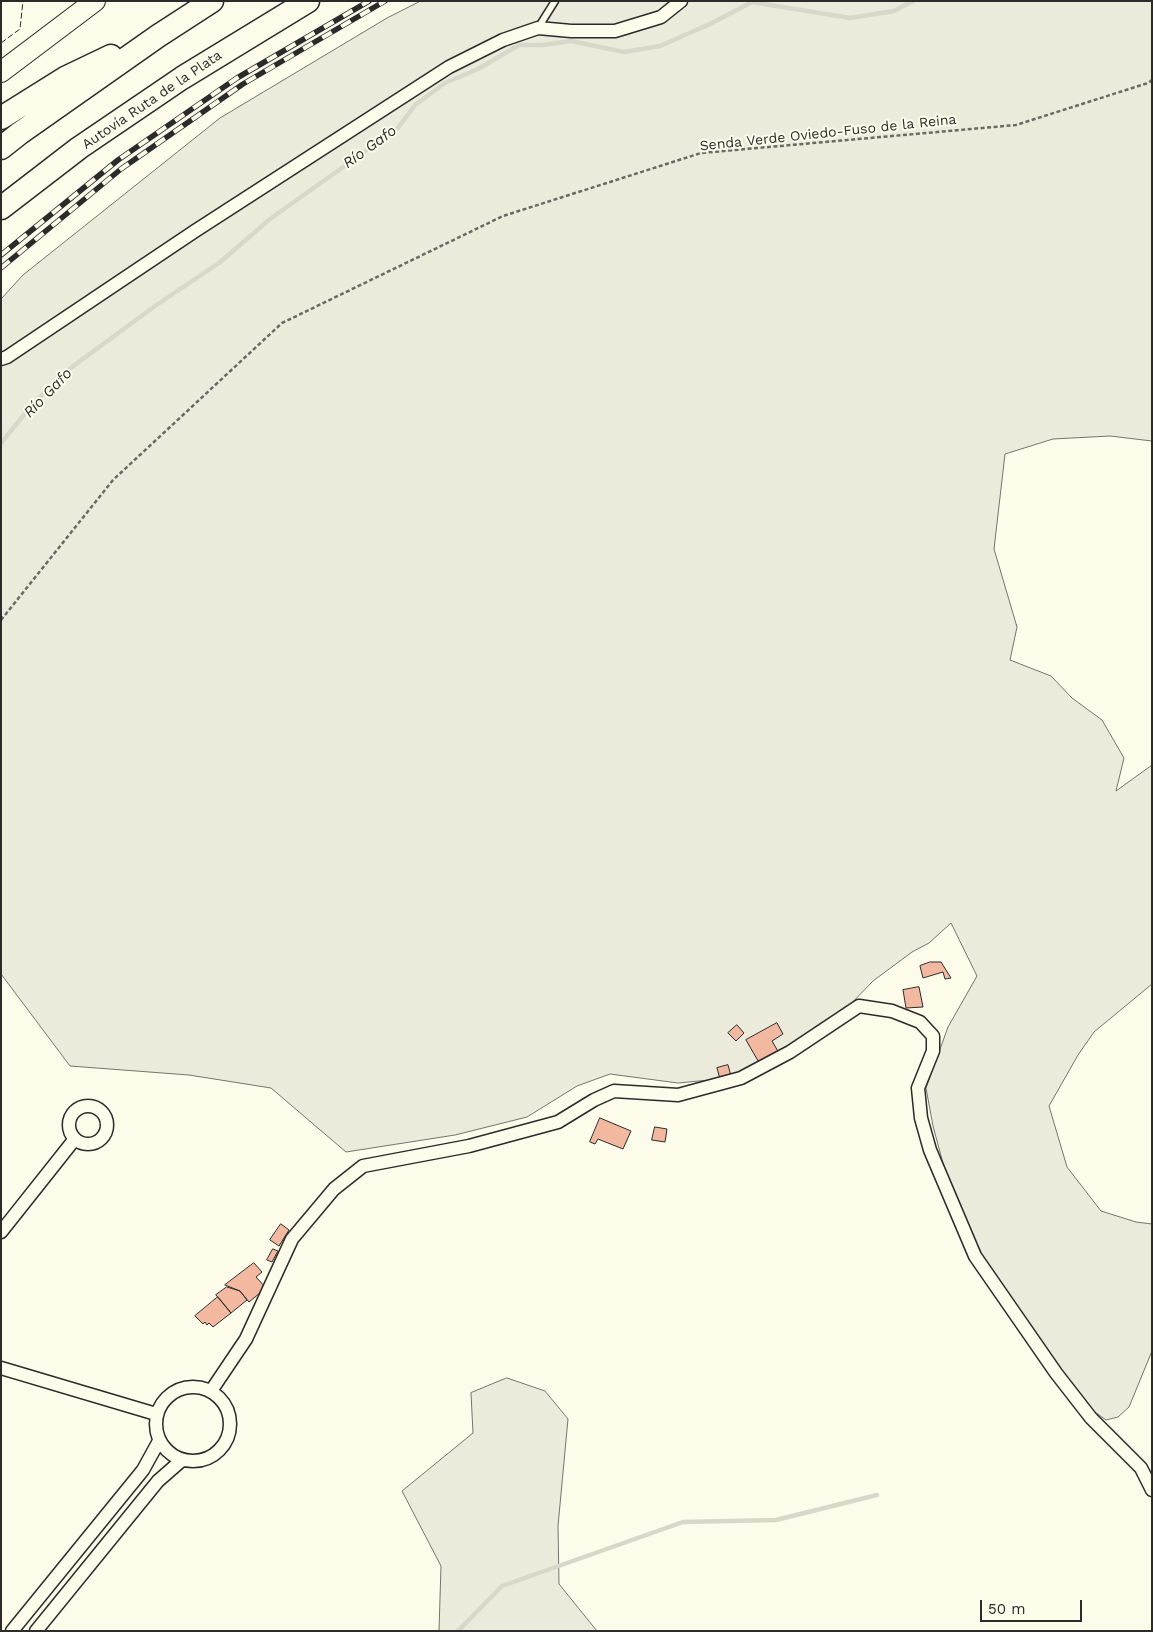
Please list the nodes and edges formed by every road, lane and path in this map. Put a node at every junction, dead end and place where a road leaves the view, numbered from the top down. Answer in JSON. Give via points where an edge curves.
{"nodes":[{"id":1,"x":95,"y":1,"type":"edge"},
{"id":2,"x":108,"y":1,"type":"edge"},
{"id":3,"x":212,"y":1,"type":"edge"},
{"id":4,"x":308,"y":1,"type":"edge"},
{"id":5,"x":314,"y":1,"type":"edge"},
{"id":6,"x":555,"y":1,"type":"edge"},
{"id":7,"x":681,"y":1,"type":"edge"},
{"id":8,"x":275,"y":20,"type":"junction"},
{"id":9,"x":538,"y":28,"type":"junction"},
{"id":10,"x":158,"y":36,"type":"junction"},
{"id":11,"x":37,"y":44,"type":"junction"},
{"id":12,"x":1,"y":72,"type":"edge"},
{"id":13,"x":1152,"y":80,"type":"edge"},
{"id":14,"x":1,"y":118,"type":"edge"},
{"id":15,"x":1,"y":148,"type":"edge"},
{"id":16,"x":1,"y":208,"type":"edge"},
{"id":17,"x":1,"y":359,"type":"edge"},
{"id":18,"x":1,"y":620,"type":"edge"},
{"id":19,"x":74,"y":1140,"type":"dead end"},
{"id":20,"x":1,"y":1232,"type":"edge"},
{"id":21,"x":1,"y":1368,"type":"edge"},
{"id":22,"x":212,"y":1391,"type":"junction"},
{"id":23,"x":156,"y":1414,"type":"junction"},
{"id":24,"x":159,"y":1441,"type":"junction"},
{"id":25,"x":182,"y":1460,"type":"junction"},
{"id":26,"x":1152,"y":1490,"type":"edge"},
{"id":27,"x":12,"y":1631,"type":"edge"},
{"id":28,"x":36,"y":1631,"type":"edge"}],
"edges":[{"from":1,"to":11,"type":"highway"},
{"from":2,"to":11,"type":"highway"},
{"from":3,"to":10,"type":"highway"},
{"from":4,"to":8,"type":"highway","name":"Autovía Ruta de la Plata"},
{"from":5,"to":8,"type":"highway"},
{"from":6,"to":9,"type":"lane"},
{"from":7,"to":9,"type":"street","via":[[661,17],[615,31]]},
{"from":8,"to":16,"type":"highway","name":"Autovía Ruta de la Plata","via":[[87,142]]},
{"from":9,"to":17,"type":"street","via":[[504,40],[449,67]]},
{"from":10,"to":14,"type":"highway","via":[[65,78]]},
{"from":10,"to":15,"type":"highway"},
{"from":11,"to":12,"type":"highway"},
{"from":13,"to":18,"type":"path","name":"Senda Verde Oviedo-Fuso de la Reina","via":[[1016,125],[702,154],[502,216],[282,323],[113,480]]},
{"from":19,"to":20,"type":"street"},
{"from":21,"to":23,"type":"street"},
{"from":22,"to":23,"type":"street","via":[[198,1386],[176,1390],[166,1397]]},
{"from":22,"to":25,"type":"street","via":[[224,1402],[230,1416],[226,1442],[218,1452],[203,1460]]},
{"from":22,"to":26,"type":"street","via":[[246,1339],[292,1239],[334,1189],[364,1166],[469,1146],[558,1122],[614,1091],[678,1095],[741,1078],[790,1052],[859,1006],[892,1011],[920,1022],[933,1036],[933,1051],[918,1088],[921,1118],[930,1150],[975,1256],[1056,1373],[1091,1418],[1140,1468]]},
{"from":23,"to":24,"type":"street","via":[[155,1429]]},
{"from":24,"to":25,"type":"street","via":[[168,1452]]},
{"from":24,"to":27,"type":"street","via":[[143,1470]]},
{"from":25,"to":28,"type":"street","via":[[158,1481]]}]}
